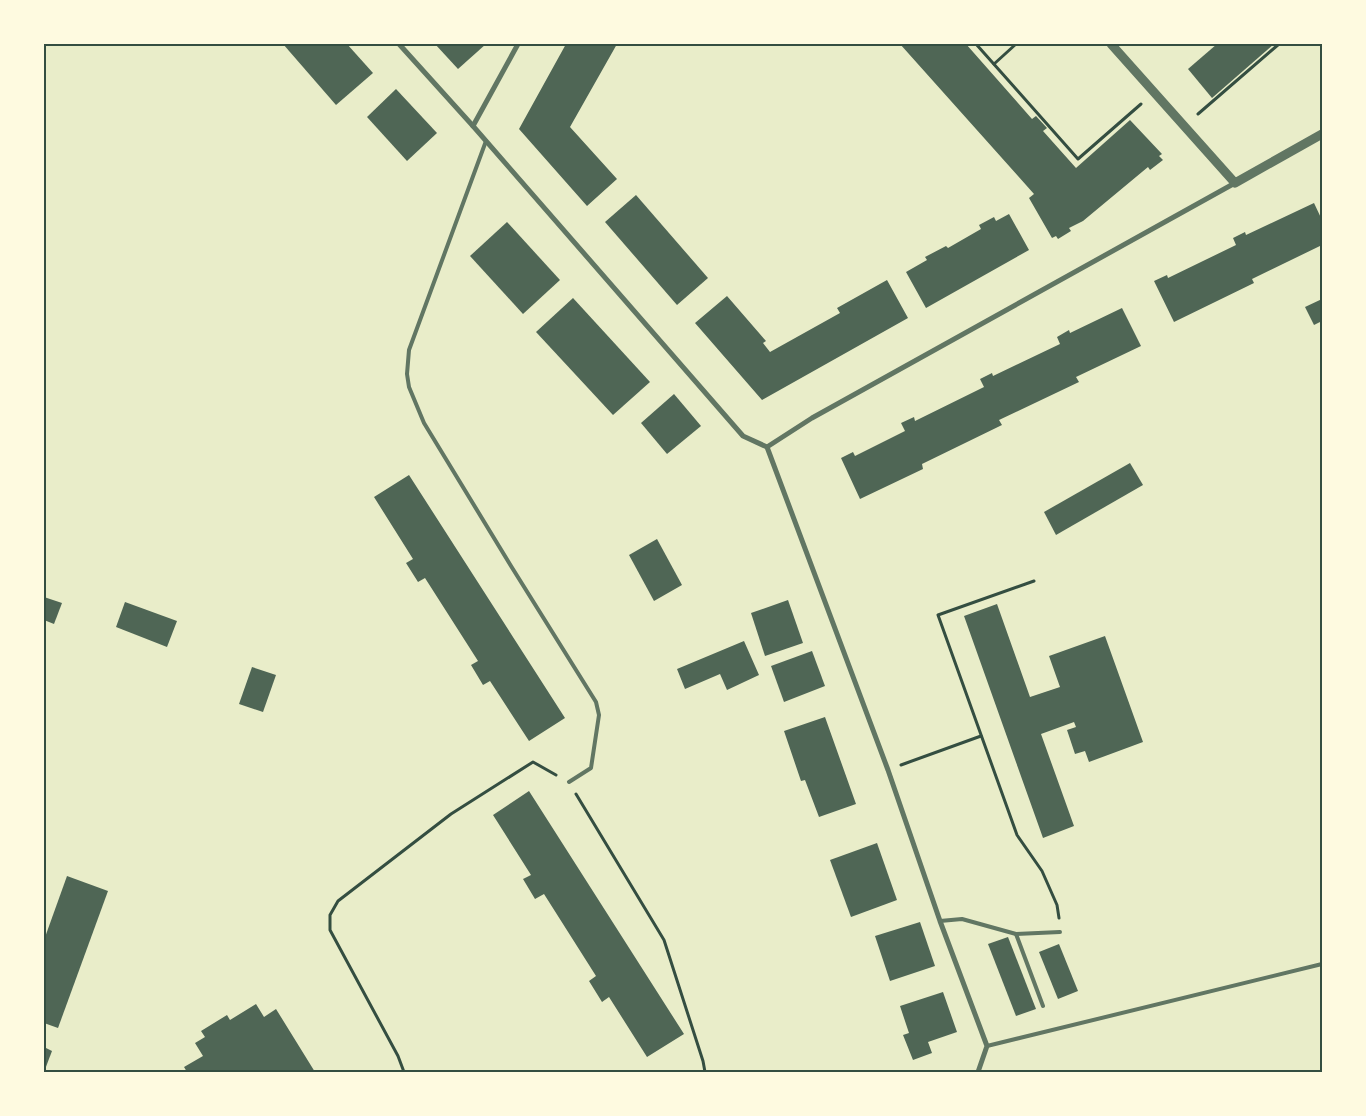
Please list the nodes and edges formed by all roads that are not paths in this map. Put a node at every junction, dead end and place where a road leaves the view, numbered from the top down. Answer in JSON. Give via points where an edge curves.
{"nodes":[{"id":1,"x":399,"y":44,"type":"edge"},
{"id":2,"x":518,"y":44,"type":"edge"},
{"id":3,"x":1111,"y":44,"type":"edge"},
{"id":4,"x":473,"y":126,"type":"junction"},
{"id":5,"x":1322,"y":134,"type":"edge"},
{"id":6,"x":486,"y":141,"type":"junction"},
{"id":7,"x":1235,"y":183,"type":"junction"},
{"id":8,"x":767,"y":446,"type":"junction"},
{"id":9,"x":569,"y":782,"type":"road end"},
{"id":10,"x":940,"y":920,"type":"junction"},
{"id":11,"x":1060,"y":932,"type":"road end"},
{"id":12,"x":1016,"y":934,"type":"junction"},
{"id":13,"x":1322,"y":964,"type":"edge"},
{"id":14,"x":1043,"y":1006,"type":"dead end"},
{"id":15,"x":987,"y":1046,"type":"junction"},
{"id":16,"x":978,"y":1072,"type":"edge"}],
"edges":[{"from":1,"to":4,"type":"street"},
{"from":2,"to":4,"type":"street"},
{"from":3,"to":7,"type":"street"},
{"from":4,"to":6,"type":"street"},
{"from":5,"to":7,"type":"street"},
{"from":6,"to":8,"type":"street","via":[[743,436]]},
{"from":6,"to":9,"type":"lane","via":[[409,350],[409,387],[424,423],[596,702],[599,715],[591,768]]},
{"from":7,"to":8,"type":"street"},
{"from":8,"to":10,"type":"street","via":[[888,770]]},
{"from":10,"to":12,"type":"lane","via":[[962,918]]},
{"from":10,"to":15,"type":"street"},
{"from":11,"to":12,"type":"lane"},
{"from":12,"to":14,"type":"lane"},
{"from":13,"to":15,"type":"lane"},
{"from":15,"to":16,"type":"street"}]}
